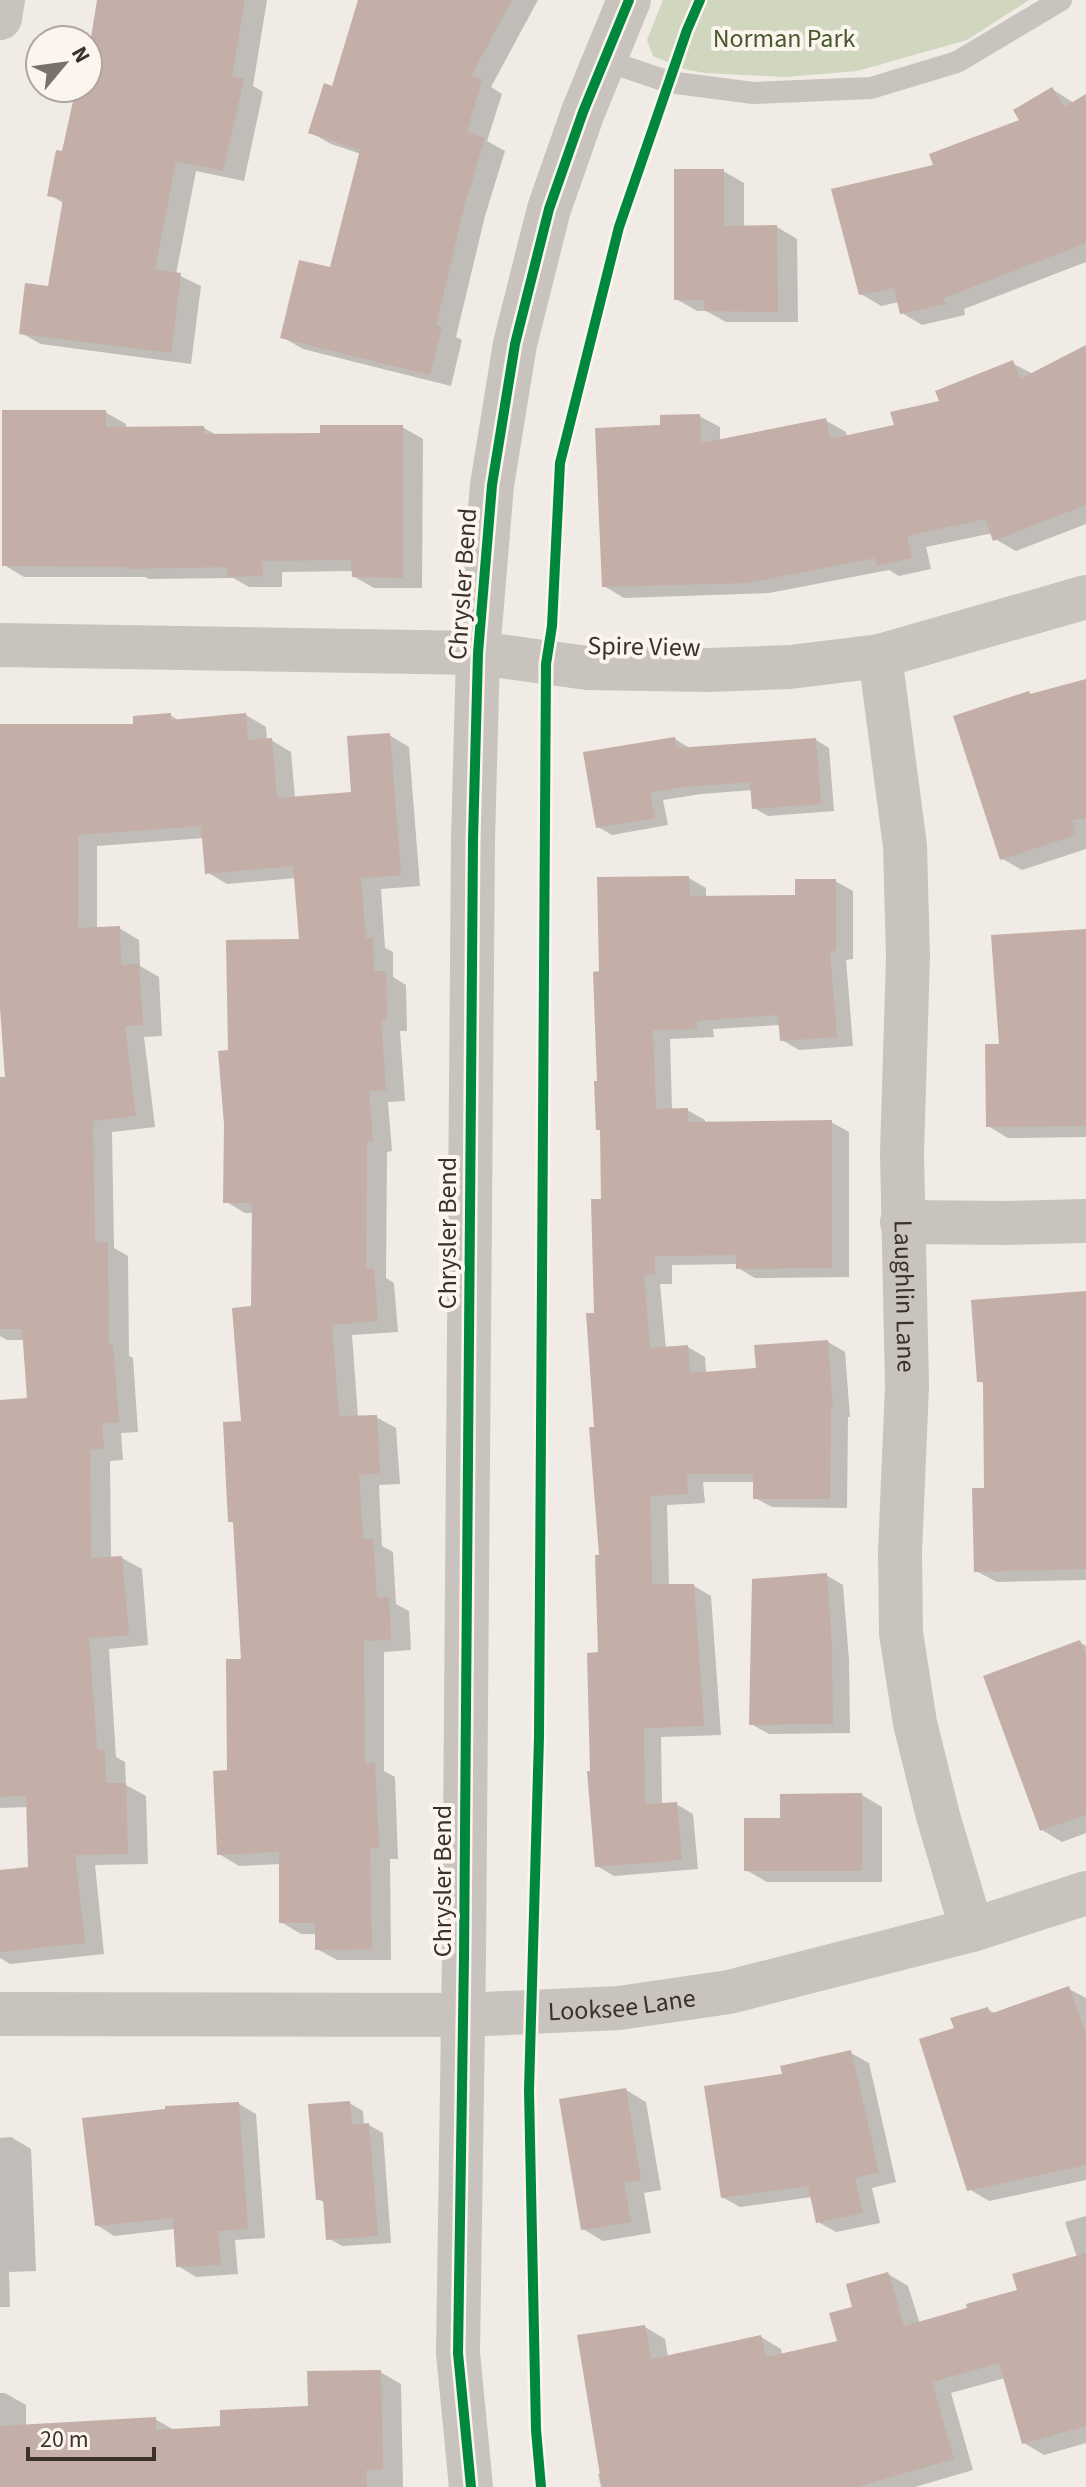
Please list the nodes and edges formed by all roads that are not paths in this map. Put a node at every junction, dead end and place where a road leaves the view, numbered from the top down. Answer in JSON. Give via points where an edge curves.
{"nodes":[{"id":1,"x":3,"y":0,"type":"edge"},
{"id":2,"x":629,"y":0,"type":"edge"},
{"id":3,"x":1061,"y":0,"type":"edge"},
{"id":4,"x":0,"y":18,"type":"edge"},
{"id":5,"x":604,"y":60,"type":"junction"},
{"id":6,"x":1086,"y":597,"type":"edge"},
{"id":7,"x":0,"y":645,"type":"edge"},
{"id":8,"x":478,"y":653,"type":"junction"},
{"id":9,"x":880,"y":656,"type":"junction"},
{"id":10,"x":1086,"y":1221,"type":"edge"},
{"id":11,"x":902,"y":1222,"type":"junction"},
{"id":12,"x":1086,"y":1893,"type":"edge"},
{"id":13,"x":972,"y":1930,"type":"junction"},
{"id":14,"x":0,"y":2014,"type":"edge"},
{"id":15,"x":463,"y":2015,"type":"junction"},
{"id":16,"x":471,"y":2487,"type":"edge"}],
"edges":[{"from":1,"to":4,"type":"street"},
{"from":2,"to":5,"type":"street","name":"Chrysler Bend"},
{"from":3,"to":5,"type":"lane","via":[[957,62],[871,88],[753,93],[669,82]]},
{"from":5,"to":8,"type":"street","name":"Chrysler Bend","via":[[549,209],[515,344],[492,485]]},
{"from":6,"to":9,"type":"street","name":"Spire View"},
{"from":7,"to":8,"type":"street","name":"Spire View"},
{"from":8,"to":9,"type":"street","name":"Spire View","via":[[587,668],[708,670]]},
{"from":8,"to":15,"type":"street","name":"Chrysler Bend"},
{"from":9,"to":11,"type":"street","name":"Laughlin Lane","via":[[905,846]]},
{"from":10,"to":11,"type":"street"},
{"from":11,"to":13,"type":"street","name":"Laughlin Lane","via":[[907,1386],[901,1633],[915,1723]]},
{"from":12,"to":13,"type":"street","name":"Looksee Lane"},
{"from":13,"to":15,"type":"street","name":"Looksee Lane","via":[[729,1992],[619,2008]]},
{"from":14,"to":15,"type":"street","name":"Looksee Lane"},
{"from":15,"to":16,"type":"street","name":"Chrysler Bend","via":[[458,2353]]}]}
